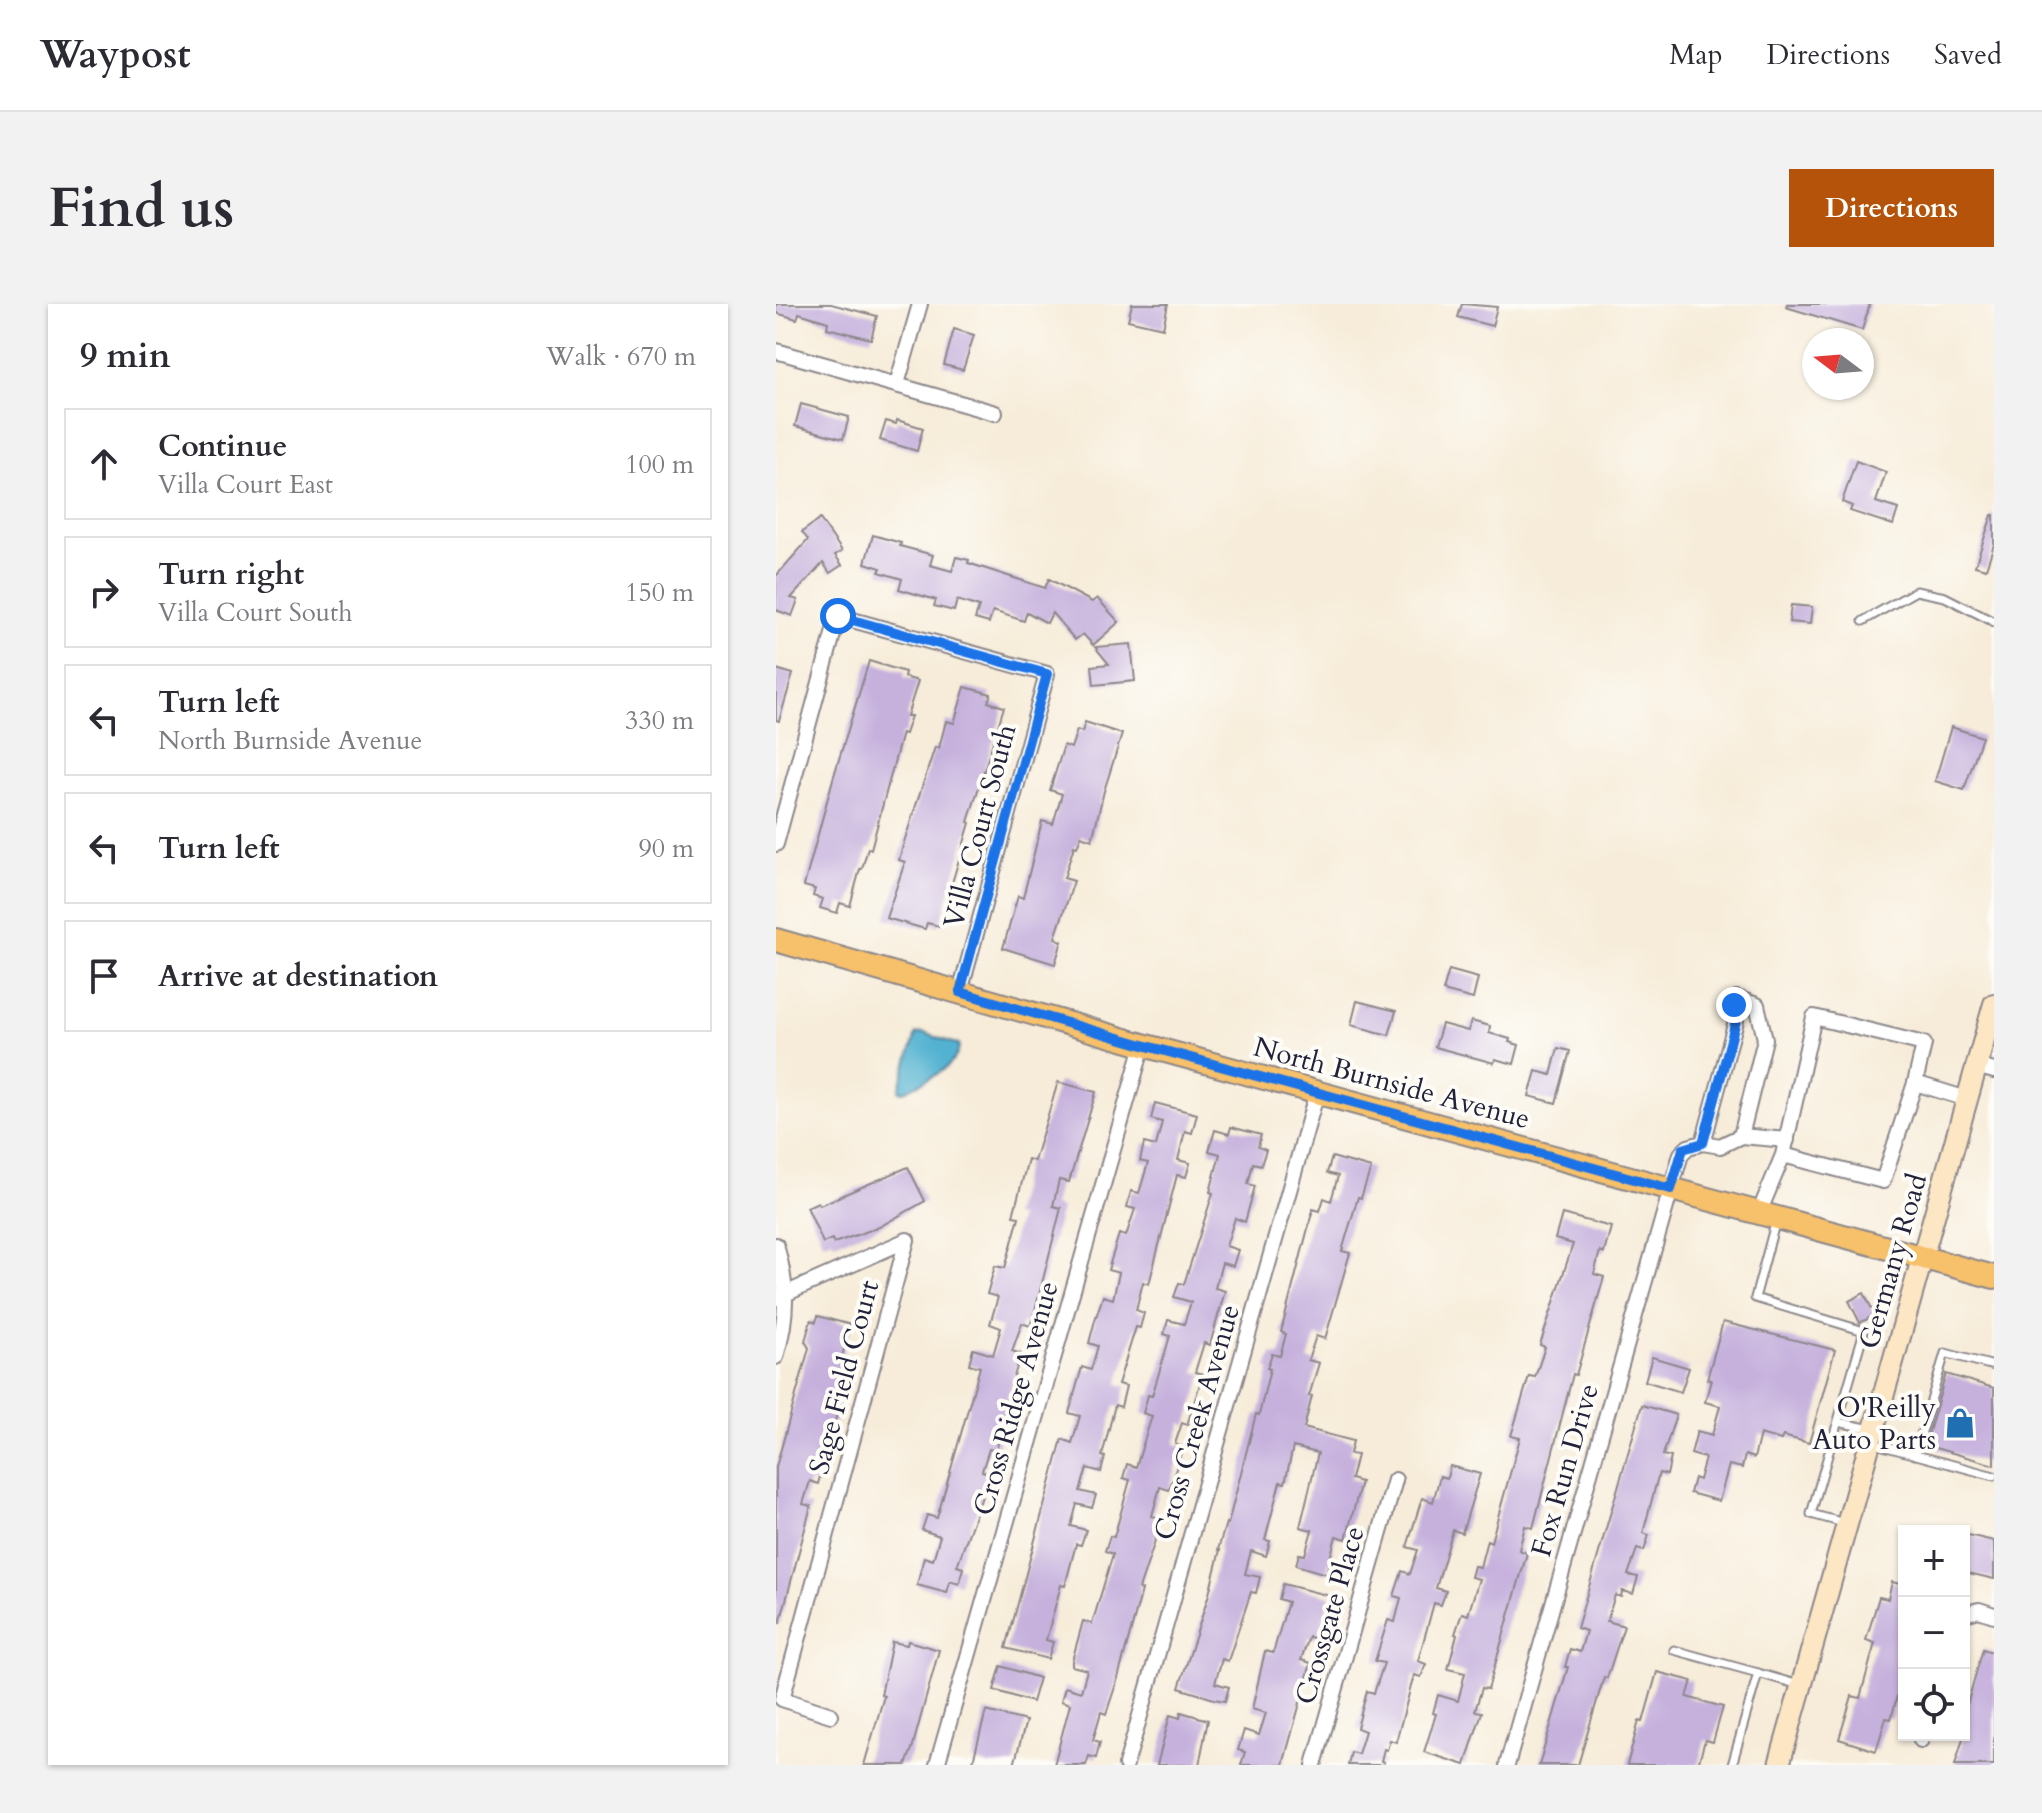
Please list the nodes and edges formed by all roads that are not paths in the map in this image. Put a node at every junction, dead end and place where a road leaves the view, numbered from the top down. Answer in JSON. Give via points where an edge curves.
{"nodes":[{"id":1,"x":920,"y":304,"type":"edge"},
{"id":2,"x":776,"y":351,"type":"edge"},
{"id":3,"x":897,"y":384,"type":"junction"},
{"id":4,"x":995,"y":413,"type":"dead end"},
{"id":5,"x":1863,"y":621,"type":"dead end"},
{"id":6,"x":1994,"y":622,"type":"edge"},
{"id":7,"x":776,"y":844,"type":"edge"},
{"id":8,"x":777,"y":943,"type":"edge"},
{"id":9,"x":960,"y":992,"type":"junction"},
{"id":10,"x":1994,"y":1004,"type":"edge"},
{"id":11,"x":1143,"y":1045,"type":"junction"},
{"id":12,"x":1985,"y":1069,"type":"edge"},
{"id":13,"x":1915,"y":1083,"type":"junction"},
{"id":14,"x":1317,"y":1092,"type":"junction"},
{"id":15,"x":1967,"y":1099,"type":"junction"},
{"id":16,"x":1741,"y":1136,"type":"junction"},
{"id":17,"x":1703,"y":1143,"type":"junction"},
{"id":18,"x":1785,"y":1147,"type":"junction"},
{"id":19,"x":1671,"y":1189,"type":"junction"},
{"id":20,"x":1768,"y":1215,"type":"junction"},
{"id":21,"x":776,"y":1245,"type":"edge"},
{"id":22,"x":1922,"y":1257,"type":"junction"},
{"id":23,"x":1994,"y":1277,"type":"edge"},
{"id":24,"x":781,"y":1295,"type":"edge"},
{"id":25,"x":776,"y":1357,"type":"edge"},
{"id":26,"x":1994,"y":1366,"type":"edge"},
{"id":27,"x":1838,"y":1422,"type":"junction"},
{"id":28,"x":1872,"y":1436,"type":"junction"},
{"id":29,"x":1915,"y":1455,"type":"junction"},
{"id":30,"x":1994,"y":1476,"type":"edge"},
{"id":31,"x":1395,"y":1480,"type":"dead end"},
{"id":32,"x":1847,"y":1524,"type":"junction"},
{"id":33,"x":1970,"y":1612,"type":"edge"},
{"id":34,"x":1994,"y":1615,"type":"edge"},
{"id":35,"x":1674,"y":1650,"type":"dead end"},
{"id":36,"x":1758,"y":1673,"type":"junction"},
{"id":37,"x":1802,"y":1686,"type":"junction"},
{"id":38,"x":831,"y":1715,"type":"dead end"},
{"id":39,"x":937,"y":1765,"type":"edge"},
{"id":40,"x":1126,"y":1765,"type":"edge"},
{"id":41,"x":1314,"y":1765,"type":"edge"},
{"id":42,"x":1507,"y":1765,"type":"edge"},
{"id":43,"x":1732,"y":1765,"type":"edge"},
{"id":44,"x":1779,"y":1765,"type":"edge"}],
"edges":[{"from":1,"to":3,"type":"street"},
{"from":2,"to":3,"type":"street"},
{"from":3,"to":4,"type":"street"},
{"from":5,"to":6,"type":"lane","via":[[1916,591],[1945,597]]},
{"from":7,"to":9,"type":"street","name":"Villa Court South","via":[[838,616],[1047,674]]},
{"from":8,"to":9,"type":"main road","name":"North Burnside Avenue"},
{"from":9,"to":11,"type":"main road","name":"North Burnside Avenue"},
{"from":10,"to":12,"type":"main road","name":"Germany Road"},
{"from":11,"to":14,"type":"main road","name":"North Burnside Avenue"},
{"from":11,"to":39,"type":"street","name":"Cross Ridge Avenue"},
{"from":12,"to":15,"type":"main road","name":"Germany Road"},
{"from":13,"to":15,"type":"street"},
{"from":13,"to":18,"type":"street","via":[[1883,1181]]},
{"from":13,"to":18,"type":"street","via":[[1924,1044],[1814,1017]]},
{"from":14,"to":19,"type":"main road","name":"North Burnside Avenue"},
{"from":14,"to":40,"type":"street","name":"Cross Creek Avenue"},
{"from":15,"to":22,"type":"main road","name":"Germany Road"},
{"from":16,"to":17,"type":"street","via":[[1720,1146]]},
{"from":16,"to":17,"type":"street","via":[[1765,1039],[1757,1005],[1737,998],[1736,1021]]},
{"from":16,"to":18,"type":"street"},
{"from":17,"to":19,"type":"street","name":"Fox Run Drive","via":[[1683,1149]]},
{"from":18,"to":20,"type":"street"},
{"from":19,"to":20,"type":"main road","name":"North Burnside Avenue"},
{"from":19,"to":42,"type":"street","name":"Fox Run Drive"},
{"from":20,"to":22,"type":"main road","name":"North Burnside Avenue"},
{"from":20,"to":27,"type":"lane","via":[[1755,1298],[1864,1331]]},
{"from":21,"to":24,"type":"street"},
{"from":22,"to":23,"type":"main road","name":"North Burnside Avenue"},
{"from":22,"to":28,"type":"main road","name":"Germany Road"},
{"from":24,"to":25,"type":"street","via":[[785,1322]]},
{"from":24,"to":38,"type":"street","name":"Sage Field Court","via":[[907,1240],[782,1699]]},
{"from":26,"to":29,"type":"lane","via":[[1945,1353]]},
{"from":27,"to":28,"type":"lane"},
{"from":27,"to":32,"type":"lane","via":[[1811,1514]]},
{"from":28,"to":29,"type":"lane"},
{"from":28,"to":32,"type":"main road","name":"Germany Road"},
{"from":29,"to":30,"type":"lane"},
{"from":31,"to":41,"type":"street","name":"Crossgate Place"},
{"from":32,"to":37,"type":"main road","name":"Germany Road"},
{"from":33,"to":34,"type":"street"},
{"from":35,"to":36,"type":"lane"},
{"from":36,"to":37,"type":"lane"},
{"from":36,"to":43,"type":"lane"},
{"from":37,"to":44,"type":"main road","name":"Germany Road"}]}
